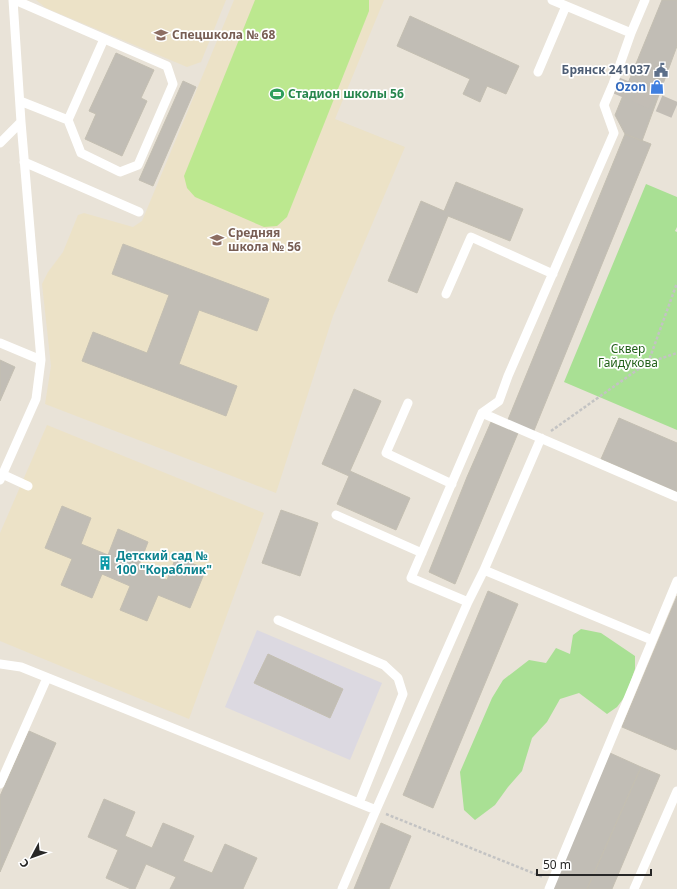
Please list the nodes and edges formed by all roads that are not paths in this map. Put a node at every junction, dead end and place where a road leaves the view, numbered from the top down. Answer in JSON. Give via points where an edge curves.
{"nodes":[{"id":1,"x":14,"y":0,"type":"edge"},
{"id":2,"x":552,"y":0,"type":"edge"},
{"id":3,"x":645,"y":0,"type":"edge"},
{"id":4,"x":566,"y":6,"type":"junction"},
{"id":5,"x":631,"y":32,"type":"junction"},
{"id":6,"x":104,"y":39,"type":"junction"},
{"id":7,"x":538,"y":72,"type":"dead end"},
{"id":8,"x":20,"y":101,"type":"junction"},
{"id":9,"x":68,"y":120,"type":"junction"},
{"id":10,"x":21,"y":122,"type":"junction"},
{"id":11,"x":0,"y":143,"type":"edge"},
{"id":12,"x":24,"y":162,"type":"junction"},
{"id":13,"x":140,"y":212,"type":"dead end"},
{"id":14,"x":553,"y":274,"type":"junction"},
{"id":15,"x":446,"y":294,"type":"dead end"},
{"id":16,"x":0,"y":343,"type":"edge"},
{"id":17,"x":41,"y":360,"type":"junction"},
{"id":18,"x":408,"y":403,"type":"dead end"},
{"id":19,"x":482,"y":413,"type":"junction"},
{"id":20,"x":541,"y":438,"type":"junction"},
{"id":21,"x":1,"y":477,"type":"edge"},
{"id":22,"x":452,"y":484,"type":"junction"},
{"id":23,"x":28,"y":486,"type":"dead end"},
{"id":24,"x":677,"y":497,"type":"edge"},
{"id":25,"x":336,"y":515,"type":"dead end"},
{"id":26,"x":422,"y":553,"type":"junction"},
{"id":27,"x":484,"y":570,"type":"junction"},
{"id":28,"x":677,"y":581,"type":"edge"},
{"id":29,"x":468,"y":602,"type":"junction"},
{"id":30,"x":278,"y":620,"type":"dead end"},
{"id":31,"x":652,"y":640,"type":"junction"},
{"id":32,"x":0,"y":664,"type":"edge"},
{"id":33,"x":47,"y":678,"type":"junction"},
{"id":34,"x":0,"y":784,"type":"edge"},
{"id":35,"x":677,"y":791,"type":"edge"},
{"id":36,"x":359,"y":803,"type":"junction"},
{"id":37,"x":376,"y":810,"type":"junction"},
{"id":38,"x":551,"y":885,"type":"edge"},
{"id":39,"x":342,"y":889,"type":"edge"},
{"id":40,"x":634,"y":889,"type":"edge"}],
"edges":[{"from":1,"to":6,"type":"lane"},
{"from":1,"to":8,"type":"lane"},
{"from":2,"to":4,"type":"lane"},
{"from":3,"to":5,"type":"lane"},
{"from":4,"to":5,"type":"lane"},
{"from":4,"to":7,"type":"lane"},
{"from":5,"to":14,"type":"lane","via":[[604,105],[614,133]]},
{"from":6,"to":9,"type":"lane"},
{"from":6,"to":9,"type":"lane","via":[[167,66],[174,84],[138,165],[120,172],[81,153]]},
{"from":8,"to":9,"type":"lane"},
{"from":8,"to":10,"type":"lane"},
{"from":10,"to":11,"type":"lane"},
{"from":10,"to":12,"type":"lane"},
{"from":12,"to":13,"type":"lane"},
{"from":12,"to":17,"type":"lane"},
{"from":14,"to":15,"type":"lane","via":[[471,238]]},
{"from":14,"to":19,"type":"lane","via":[[499,401]]},
{"from":16,"to":17,"type":"lane"},
{"from":17,"to":21,"type":"lane","via":[[36,399]]},
{"from":18,"to":22,"type":"lane","via":[[386,453]]},
{"from":19,"to":20,"type":"lane"},
{"from":19,"to":22,"type":"lane"},
{"from":20,"to":24,"type":"lane"},
{"from":20,"to":27,"type":"lane"},
{"from":21,"to":23,"type":"lane"},
{"from":22,"to":26,"type":"lane"},
{"from":25,"to":26,"type":"lane"},
{"from":26,"to":29,"type":"lane","via":[[412,578]]},
{"from":27,"to":29,"type":"lane"},
{"from":27,"to":31,"type":"lane"},
{"from":28,"to":31,"type":"lane"},
{"from":29,"to":37,"type":"lane"},
{"from":30,"to":36,"type":"lane","via":[[384,665],[398,678],[403,694]]},
{"from":31,"to":38,"type":"lane"},
{"from":32,"to":33,"type":"lane","via":[[21,667]]},
{"from":33,"to":34,"type":"lane"},
{"from":33,"to":36,"type":"lane"},
{"from":35,"to":40,"type":"lane"},
{"from":36,"to":37,"type":"lane"},
{"from":37,"to":39,"type":"lane"}]}
